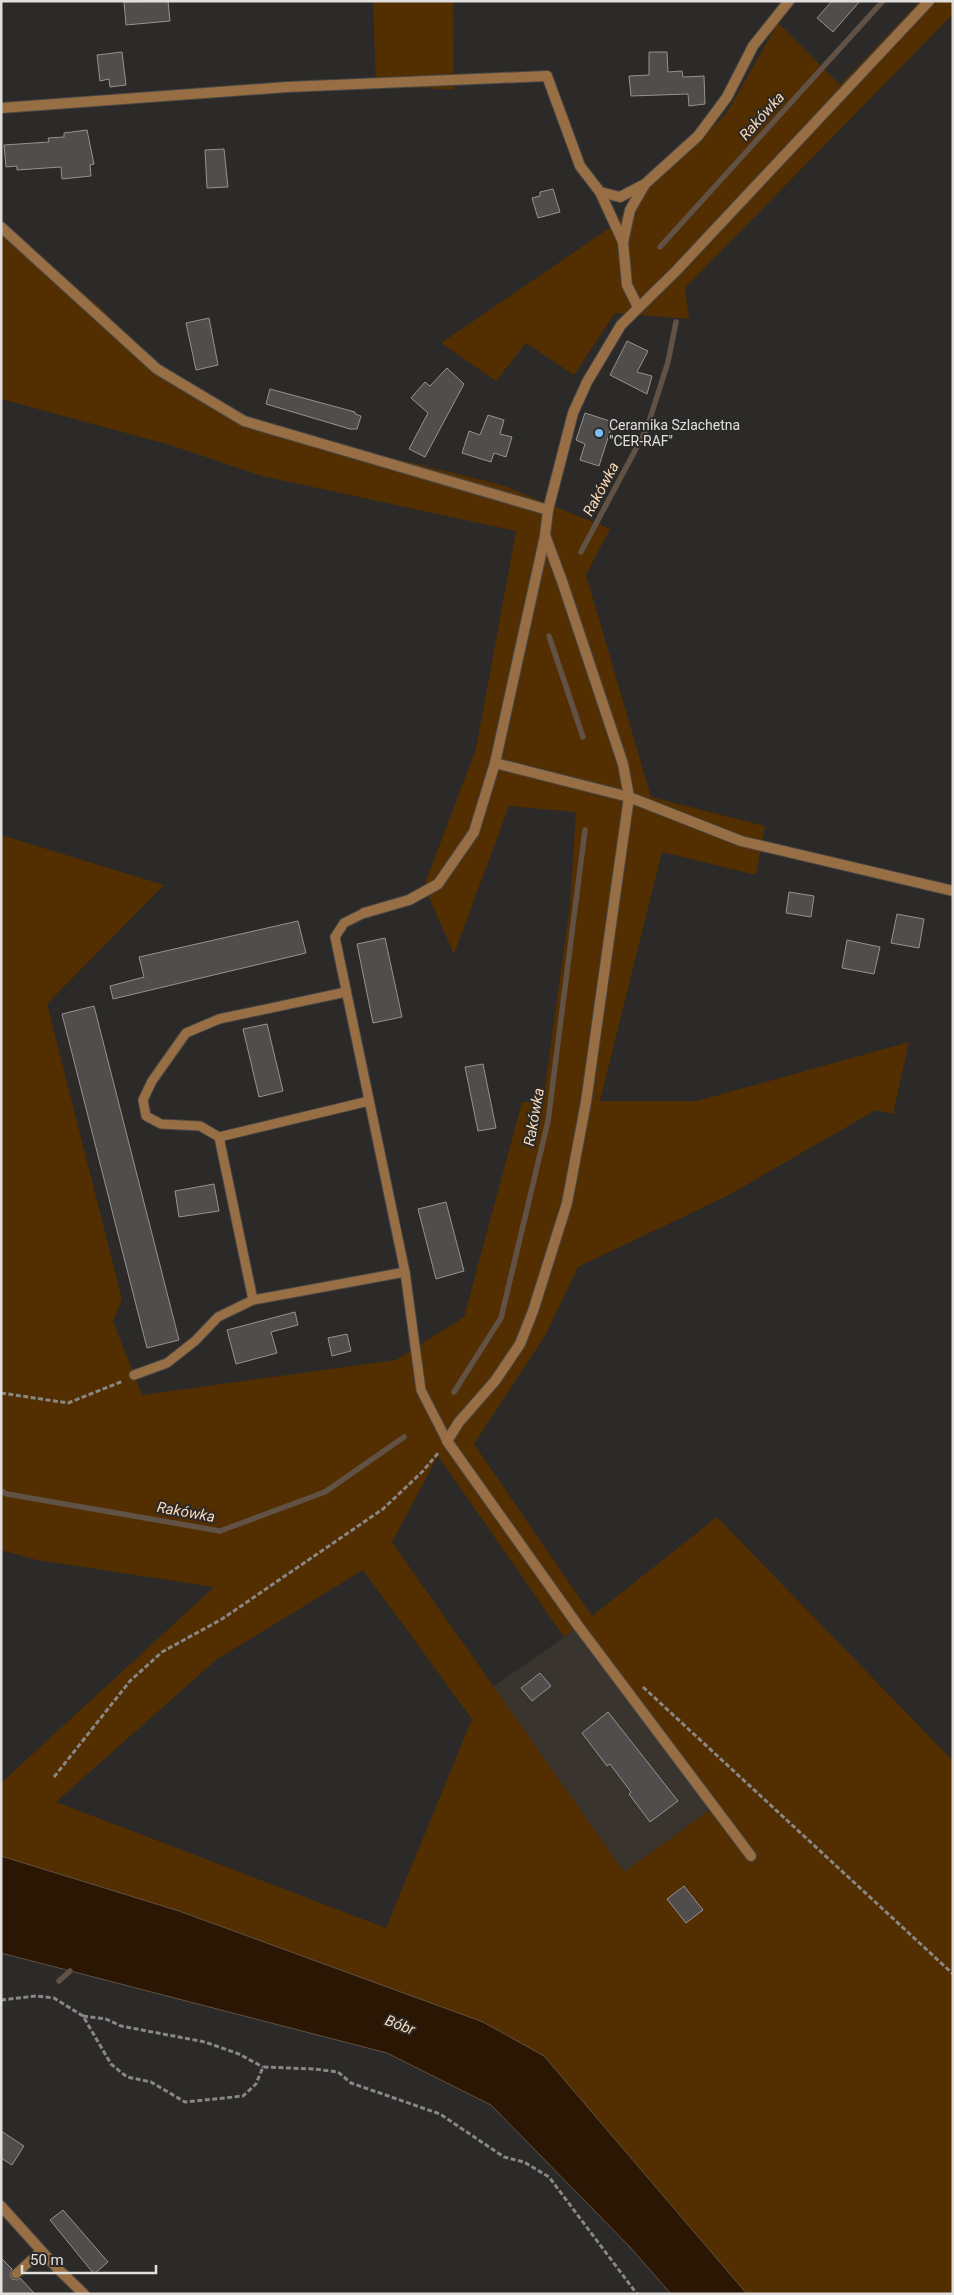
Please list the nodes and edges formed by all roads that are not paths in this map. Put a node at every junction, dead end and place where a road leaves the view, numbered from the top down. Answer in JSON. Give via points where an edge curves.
{"nodes":[{"id":1,"x":789,"y":1,"type":"edge"},
{"id":2,"x":929,"y":1,"type":"edge"},
{"id":3,"x":1,"y":108,"type":"edge"},
{"id":4,"x":645,"y":184,"type":"junction"},
{"id":5,"x":600,"y":192,"type":"junction"},
{"id":6,"x":1,"y":227,"type":"edge"},
{"id":7,"x":623,"y":242,"type":"junction"},
{"id":8,"x":638,"y":307,"type":"junction"},
{"id":9,"x":548,"y":510,"type":"junction"},
{"id":10,"x":545,"y":535,"type":"junction"},
{"id":11,"x":496,"y":763,"type":"junction"},
{"id":12,"x":629,"y":798,"type":"junction"},
{"id":13,"x":953,"y":891,"type":"edge"},
{"id":14,"x":364,"y":914,"type":"joint"},
{"id":15,"x":346,"y":992,"type":"junction"},
{"id":16,"x":369,"y":1101,"type":"junction"},
{"id":17,"x":219,"y":1137,"type":"junction"},
{"id":18,"x":405,"y":1272,"type":"junction"},
{"id":19,"x":253,"y":1300,"type":"junction"},
{"id":20,"x":134,"y":1375,"type":"road end"},
{"id":21,"x":447,"y":1441,"type":"junction"},
{"id":22,"x":751,"y":1856,"type":"dead end"},
{"id":23,"x":1,"y":2206,"type":"edge"},
{"id":24,"x":41,"y":2251,"type":"junction"},
{"id":25,"x":16,"y":2274,"type":"dead end"},
{"id":26,"x":84,"y":2294,"type":"edge"}],
"edges":[{"from":1,"to":4,"type":"street","via":[[753,46],[727,97],[698,136]]},
{"from":2,"to":8,"type":"street","via":[[677,270]]},
{"from":3,"to":5,"type":"street","via":[[287,87],[547,76],[580,166]]},
{"from":4,"to":5,"type":"street","via":[[620,197]]},
{"from":4,"to":7,"type":"street","via":[[630,210]]},
{"from":5,"to":7,"type":"street"},
{"from":6,"to":9,"type":"street","via":[[157,369],[244,421]]},
{"from":7,"to":8,"type":"street","via":[[628,286]]},
{"from":8,"to":9,"type":"street","via":[[621,325],[587,382],[573,413]]},
{"from":9,"to":10,"type":"street"},
{"from":10,"to":11,"type":"street"},
{"from":10,"to":12,"type":"street","via":[[623,764]]},
{"from":11,"to":12,"type":"street"},
{"from":11,"to":14,"type":"street","via":[[474,832],[438,884],[409,900]]},
{"from":12,"to":13,"type":"street","via":[[741,841]]},
{"from":12,"to":21,"type":"street","via":[[586,1102],[567,1203],[534,1311],[520,1344]]},
{"from":14,"to":15,"type":"lane","via":[[344,923],[335,937]]},
{"from":15,"to":16,"type":"lane"},
{"from":15,"to":17,"type":"lane","via":[[219,1019],[186,1033],[152,1081],[143,1100],[146,1116],[161,1124],[200,1126]]},
{"from":16,"to":17,"type":"lane"},
{"from":16,"to":18,"type":"lane"},
{"from":17,"to":19,"type":"lane"},
{"from":18,"to":19,"type":"lane"},
{"from":18,"to":21,"type":"lane","via":[[421,1390]]},
{"from":19,"to":20,"type":"lane","via":[[218,1318],[167,1363]]},
{"from":21,"to":22,"type":"street","via":[[579,1627]]},
{"from":23,"to":24,"type":"street"},
{"from":24,"to":25,"type":"lane"},
{"from":24,"to":26,"type":"street"}]}
